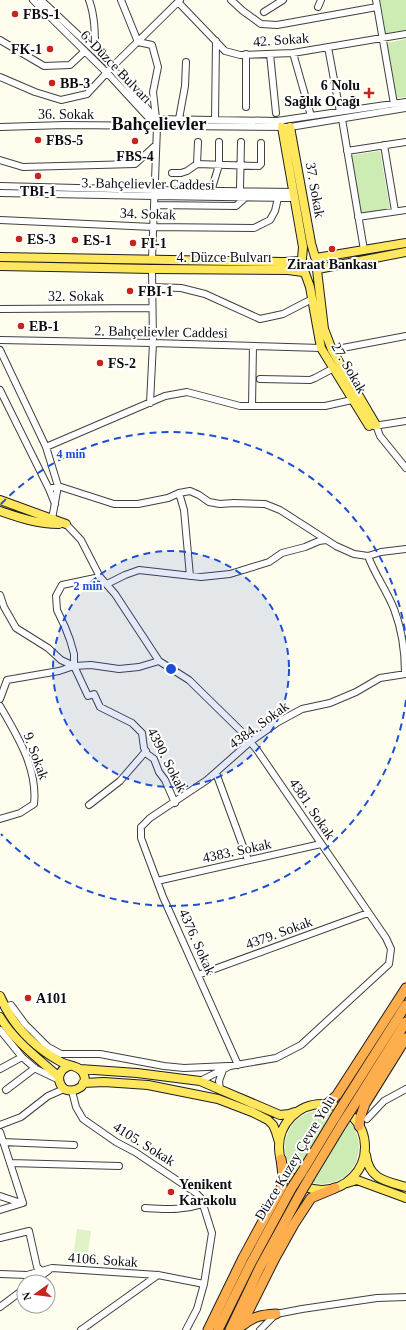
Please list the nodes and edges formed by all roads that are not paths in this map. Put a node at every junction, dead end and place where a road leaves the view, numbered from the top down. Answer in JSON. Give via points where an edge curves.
{"nodes":[{"id":1,"x":33,"y":0,"type":"edge"},
{"id":2,"x":42,"y":0,"type":"edge"},
{"id":3,"x":89,"y":0,"type":"edge"},
{"id":4,"x":121,"y":0,"type":"edge"},
{"id":5,"x":231,"y":0,"type":"edge"},
{"id":6,"x":282,"y":0,"type":"edge"},
{"id":7,"x":321,"y":0,"type":"edge"},
{"id":8,"x":179,"y":1,"type":"edge"},
{"id":9,"x":377,"y":3,"type":"edge"},
{"id":10,"x":318,"y":7,"type":"dead end"},
{"id":11,"x":264,"y":12,"type":"dead end"},
{"id":12,"x":406,"y":34,"type":"edge"},
{"id":13,"x":382,"y":38,"type":"junction"},
{"id":14,"x":0,"y":40,"type":"edge"},
{"id":15,"x":138,"y":42,"type":"junction"},
{"id":16,"x":216,"y":42,"type":"junction"},
{"id":17,"x":328,"y":47,"type":"junction"},
{"id":18,"x":85,"y":51,"type":"junction"},
{"id":19,"x":95,"y":51,"type":"junction"},
{"id":20,"x":293,"y":53,"type":"junction"},
{"id":21,"x":246,"y":54,"type":"junction"},
{"id":22,"x":270,"y":54,"type":"junction"},
{"id":23,"x":186,"y":62,"type":"dead end"},
{"id":24,"x":112,"y":67,"type":"junction"},
{"id":25,"x":107,"y":73,"type":"junction"},
{"id":26,"x":0,"y":77,"type":"edge"},
{"id":27,"x":406,"y":102,"type":"edge"},
{"id":28,"x":394,"y":104,"type":"junction"},
{"id":29,"x":246,"y":107,"type":"dead end"},
{"id":30,"x":406,"y":108,"type":"edge"},
{"id":31,"x":340,"y":112,"type":"junction"},
{"id":32,"x":276,"y":113,"type":"dead end"},
{"id":33,"x":311,"y":116,"type":"junction"},
{"id":34,"x":156,"y":119,"type":"junction"},
{"id":35,"x":342,"y":119,"type":"junction"},
{"id":36,"x":179,"y":120,"type":"junction"},
{"id":37,"x":215,"y":120,"type":"junction"},
{"id":38,"x":0,"y":127,"type":"edge"},
{"id":39,"x":156,"y":127,"type":"junction"},
{"id":40,"x":286,"y":127,"type":"junction"},
{"id":41,"x":198,"y":142,"type":"dead end"},
{"id":42,"x":219,"y":142,"type":"dead end"},
{"id":43,"x":241,"y":142,"type":"dead end"},
{"id":44,"x":406,"y":142,"type":"edge"},
{"id":45,"x":262,"y":143,"type":"dead end"},
{"id":46,"x":156,"y":145,"type":"junction"},
{"id":47,"x":384,"y":146,"type":"junction"},
{"id":48,"x":347,"y":151,"type":"junction"},
{"id":49,"x":0,"y":160,"type":"edge"},
{"id":50,"x":197,"y":164,"type":"junction"},
{"id":51,"x":219,"y":165,"type":"junction"},
{"id":52,"x":241,"y":166,"type":"junction"},
{"id":53,"x":294,"y":169,"type":"junction"},
{"id":54,"x":172,"y":173,"type":"dead end"},
{"id":55,"x":0,"y":186,"type":"edge"},
{"id":56,"x":240,"y":188,"type":"dead end"},
{"id":57,"x":0,"y":193,"type":"edge"},
{"id":58,"x":154,"y":193,"type":"junction"},
{"id":59,"x":211,"y":194,"type":"junction"},
{"id":60,"x":295,"y":195,"type":"junction"},
{"id":61,"x":246,"y":197,"type":"junction"},
{"id":62,"x":278,"y":198,"type":"junction"},
{"id":63,"x":154,"y":205,"type":"junction"},
{"id":64,"x":406,"y":210,"type":"edge"},
{"id":65,"x":395,"y":211,"type":"junction"},
{"id":66,"x":358,"y":217,"type":"junction"},
{"id":67,"x":0,"y":220,"type":"edge"},
{"id":68,"x":304,"y":226,"type":"junction"},
{"id":69,"x":153,"y":227,"type":"junction"},
{"id":70,"x":406,"y":243,"type":"edge"},
{"id":71,"x":364,"y":250,"type":"junction"},
{"id":72,"x":406,"y":252,"type":"edge"},
{"id":73,"x":0,"y":256,"type":"edge"},
{"id":74,"x":316,"y":258,"type":"junction"},
{"id":75,"x":152,"y":260,"type":"junction"},
{"id":76,"x":302,"y":260,"type":"junction"},
{"id":77,"x":0,"y":266,"type":"edge"},
{"id":78,"x":152,"y":269,"type":"junction"},
{"id":79,"x":318,"y":270,"type":"junction"},
{"id":80,"x":304,"y":272,"type":"junction"},
{"id":81,"x":152,"y":287,"type":"junction"},
{"id":82,"x":312,"y":299,"type":"junction"},
{"id":83,"x":0,"y":308,"type":"edge"},
{"id":84,"x":152,"y":308,"type":"junction"},
{"id":85,"x":406,"y":336,"type":"edge"},
{"id":86,"x":0,"y":340,"type":"edge"},
{"id":87,"x":153,"y":343,"type":"junction"},
{"id":88,"x":253,"y":346,"type":"junction"},
{"id":89,"x":321,"y":348,"type":"junction"},
{"id":90,"x":0,"y":350,"type":"edge"},
{"id":91,"x":332,"y":350,"type":"junction"},
{"id":92,"x":332,"y":369,"type":"junction"},
{"id":93,"x":260,"y":379,"type":"dead end"},
{"id":94,"x":0,"y":390,"type":"edge"},
{"id":95,"x":352,"y":400,"type":"junction"},
{"id":96,"x":150,"y":403,"type":"junction"},
{"id":97,"x":252,"y":406,"type":"junction"},
{"id":98,"x":406,"y":421,"type":"edge"},
{"id":99,"x":372,"y":426,"type":"junction"},
{"id":100,"x":46,"y":447,"type":"junction"},
{"id":101,"x":406,"y":468,"type":"edge"},
{"id":102,"x":58,"y":486,"type":"junction"},
{"id":103,"x":49,"y":489,"type":"junction"},
{"id":104,"x":179,"y":493,"type":"junction"},
{"id":105,"x":0,"y":500,"type":"edge"},
{"id":106,"x":55,"y":504,"type":"junction"},
{"id":107,"x":0,"y":511,"type":"edge"},
{"id":108,"x":49,"y":522,"type":"junction"},
{"id":109,"x":66,"y":524,"type":"joint"},
{"id":110,"x":326,"y":540,"type":"junction"},
{"id":111,"x":406,"y":549,"type":"edge"},
{"id":112,"x":368,"y":556,"type":"junction"},
{"id":113,"x":100,"y":576,"type":"junction"},
{"id":114,"x":190,"y":576,"type":"junction"},
{"id":115,"x":107,"y":584,"type":"junction"},
{"id":116,"x":0,"y":595,"type":"edge"},
{"id":117,"x":406,"y":652,"type":"edge"},
{"id":118,"x":159,"y":661,"type":"junction"},
{"id":119,"x":74,"y":666,"type":"junction"},
{"id":120,"x":406,"y":674,"type":"edge"},
{"id":121,"x":0,"y":699,"type":"edge"},
{"id":122,"x":0,"y":706,"type":"edge"},
{"id":123,"x":250,"y":742,"type":"junction"},
{"id":124,"x":146,"y":751,"type":"junction"},
{"id":125,"x":216,"y":773,"type":"junction"},
{"id":126,"x":175,"y":803,"type":"junction"},
{"id":127,"x":90,"y":805,"type":"dead end"},
{"id":128,"x":0,"y":818,"type":"edge"},
{"id":129,"x":141,"y":827,"type":"joint"},
{"id":130,"x":321,"y":844,"type":"junction"},
{"id":131,"x":248,"y":860,"type":"junction"},
{"id":132,"x":157,"y":881,"type":"junction"},
{"id":133,"x":368,"y":913,"type":"junction"},
{"id":134,"x":198,"y":975,"type":"junction"},
{"id":135,"x":406,"y":988,"type":"edge"},
{"id":136,"x":0,"y":996,"type":"edge"},
{"id":137,"x":406,"y":1005,"type":"edge"},
{"id":138,"x":4,"y":1007,"type":"junction"},
{"id":139,"x":0,"y":1017,"type":"edge"},
{"id":140,"x":406,"y":1022,"type":"edge"},
{"id":141,"x":0,"y":1030,"type":"edge"},
{"id":142,"x":6,"y":1038,"type":"junction"},
{"id":143,"x":406,"y":1038,"type":"edge"},
{"id":144,"x":0,"y":1041,"type":"edge"},
{"id":145,"x":22,"y":1057,"type":"junction"},
{"id":146,"x":238,"y":1065,"type":"junction"},
{"id":147,"x":69,"y":1066,"type":"junction"},
{"id":148,"x":230,"y":1066,"type":"junction"},
{"id":149,"x":0,"y":1068,"type":"edge"},
{"id":150,"x":35,"y":1068,"type":"junction"},
{"id":151,"x":80,"y":1069,"type":"junction"},
{"id":152,"x":223,"y":1070,"type":"junction"},
{"id":153,"x":59,"y":1079,"type":"junction"},
{"id":154,"x":200,"y":1081,"type":"junction"},
{"id":155,"x":83,"y":1083,"type":"junction"},
{"id":156,"x":406,"y":1089,"type":"edge"},
{"id":157,"x":6,"y":1090,"type":"dead end"},
{"id":158,"x":68,"y":1090,"type":"junction"},
{"id":159,"x":220,"y":1090,"type":"junction"},
{"id":160,"x":327,"y":1104,"type":"junction"},
{"id":161,"x":301,"y":1109,"type":"junction"},
{"id":162,"x":368,"y":1119,"type":"dead end"},
{"id":163,"x":0,"y":1125,"type":"edge"},
{"id":164,"x":359,"y":1126,"type":"junction"},
{"id":165,"x":0,"y":1132,"type":"edge"},
{"id":166,"x":3,"y":1142,"type":"junction"},
{"id":167,"x":279,"y":1144,"type":"junction"},
{"id":168,"x":74,"y":1145,"type":"dead end"},
{"id":169,"x":365,"y":1149,"type":"junction"},
{"id":170,"x":281,"y":1158,"type":"junction"},
{"id":171,"x":10,"y":1163,"type":"junction"},
{"id":172,"x":119,"y":1166,"type":"dead end"},
{"id":173,"x":344,"y":1184,"type":"junction"},
{"id":174,"x":335,"y":1188,"type":"junction"},
{"id":175,"x":406,"y":1188,"type":"edge"},
{"id":176,"x":0,"y":1196,"type":"edge"},
{"id":177,"x":406,"y":1198,"type":"edge"},
{"id":178,"x":23,"y":1203,"type":"junction"},
{"id":179,"x":203,"y":1204,"type":"junction"},
{"id":180,"x":144,"y":1208,"type":"dead end"},
{"id":181,"x":0,"y":1210,"type":"edge"},
{"id":182,"x":0,"y":1238,"type":"edge"},
{"id":183,"x":52,"y":1268,"type":"junction"},
{"id":184,"x":42,"y":1271,"type":"junction"},
{"id":185,"x":0,"y":1274,"type":"edge"},
{"id":186,"x":44,"y":1274,"type":"edge"},
{"id":187,"x":158,"y":1275,"type":"junction"},
{"id":188,"x":204,"y":1284,"type":"junction"},
{"id":189,"x":16,"y":1295,"type":"edge"},
{"id":190,"x":255,"y":1296,"type":"junction"},
{"id":191,"x":406,"y":1297,"type":"edge"},
{"id":192,"x":0,"y":1307,"type":"edge"},
{"id":193,"x":276,"y":1314,"type":"junction"},
{"id":194,"x":240,"y":1329,"type":"edge"},
{"id":195,"x":81,"y":1330,"type":"edge"},
{"id":196,"x":186,"y":1330,"type":"edge"},
{"id":197,"x":208,"y":1330,"type":"edge"},
{"id":198,"x":218,"y":1330,"type":"edge"},
{"id":199,"x":230,"y":1330,"type":"edge"},
{"id":200,"x":260,"y":1330,"type":"edge"}],
"edges":[{"from":1,"to":18,"type":"street","name":"6. Düzce Bulvarı"},
{"from":2,"to":19,"type":"street","name":"6. Düzce Bulvarı"},
{"from":3,"to":19,"type":"street","via":[[92,7]]},
{"from":4,"to":15,"type":"street"},
{"from":5,"to":9,"type":"street","via":[[261,24],[277,25]]},
{"from":6,"to":11,"type":"street"},
{"from":7,"to":10,"type":"street"},
{"from":8,"to":15,"type":"street"},
{"from":8,"to":16,"type":"street","name":"42. Sokak"},
{"from":9,"to":13,"type":"street"},
{"from":12,"to":13,"type":"street","name":"42. Sokak"},
{"from":13,"to":17,"type":"street","name":"42. Sokak"},
{"from":13,"to":28,"type":"street"},
{"from":14,"to":18,"type":"street","via":[[44,66],[70,64]]},
{"from":15,"to":24,"type":"street"},
{"from":15,"to":34,"type":"street","via":[[152,45],[158,67],[154,92]]},
{"from":16,"to":21,"type":"street","name":"42. Sokak","via":[[225,51]]},
{"from":16,"to":37,"type":"street"},
{"from":17,"to":20,"type":"street","name":"42. Sokak"},
{"from":17,"to":31,"type":"street"},
{"from":18,"to":25,"type":"street","name":"6. Düzce Bulvarı"},
{"from":19,"to":24,"type":"street","name":"6. Düzce Bulvarı"},
{"from":20,"to":22,"type":"street","name":"42. Sokak"},
{"from":20,"to":33,"type":"street"},
{"from":21,"to":22,"type":"street","name":"42. Sokak"},
{"from":21,"to":29,"type":"street"},
{"from":22,"to":32,"type":"street"},
{"from":23,"to":36,"type":"street"},
{"from":24,"to":25,"type":"street"},
{"from":24,"to":34,"type":"street","name":"6. Düzce Bulvarı"},
{"from":25,"to":26,"type":"street","via":[[87,94],[61,100]]},
{"from":25,"to":39,"type":"street","name":"6. Düzce Bulvarı"},
{"from":27,"to":28,"type":"street","name":"6. Düzce Bulvarı"},
{"from":28,"to":31,"type":"street","name":"6. Düzce Bulvarı"},
{"from":30,"to":35,"type":"street"},
{"from":31,"to":33,"type":"street","name":"6. Düzce Bulvarı"},
{"from":33,"to":37,"type":"street","name":"6. Düzce Bulvarı","via":[[277,121]]},
{"from":34,"to":36,"type":"street","name":"6. Düzce Bulvarı"},
{"from":34,"to":39,"type":"street"},
{"from":35,"to":40,"type":"street"},
{"from":35,"to":48,"type":"street"},
{"from":36,"to":37,"type":"street","name":"6. Düzce Bulvarı"},
{"from":38,"to":39,"type":"street","name":"36. Sokak"},
{"from":39,"to":40,"type":"street"},
{"from":39,"to":46,"type":"street"},
{"from":40,"to":53,"type":"main road","name":"37. Sokak"},
{"from":41,"to":50,"type":"street"},
{"from":42,"to":51,"type":"street"},
{"from":43,"to":52,"type":"street"},
{"from":44,"to":47,"type":"street"},
{"from":45,"to":52,"type":"street","via":[[260,166]]},
{"from":46,"to":49,"type":"street","via":[[136,164],[23,167]]},
{"from":46,"to":58,"type":"street"},
{"from":47,"to":48,"type":"street"},
{"from":47,"to":65,"type":"street"},
{"from":48,"to":66,"type":"street"},
{"from":50,"to":51,"type":"street"},
{"from":50,"to":54,"type":"street","via":[[187,171]]},
{"from":51,"to":52,"type":"street"},
{"from":51,"to":59,"type":"street"},
{"from":52,"to":56,"type":"street"},
{"from":53,"to":60,"type":"main road"},
{"from":53,"to":68,"type":"main road","name":"37. Sokak"},
{"from":55,"to":58,"type":"street","name":"3. Bahçelievler Caddesi"},
{"from":57,"to":58,"type":"street","name":"3. Bahçelievler Caddesi"},
{"from":58,"to":59,"type":"street","name":"3. Bahçelievler Caddesi"},
{"from":58,"to":63,"type":"street"},
{"from":59,"to":60,"type":"street","name":"3. Bahçelievler Caddesi"},
{"from":59,"to":61,"type":"street","name":"3. Bahçelievler Caddesi"},
{"from":60,"to":62,"type":"street","name":"3. Bahçelievler Caddesi"},
{"from":60,"to":68,"type":"main road"},
{"from":61,"to":62,"type":"street","name":"3. Bahçelievler Caddesi"},
{"from":61,"to":63,"type":"street","via":[[236,206]]},
{"from":62,"to":69,"type":"street","name":"34. Sokak","via":[[270,220],[254,228]]},
{"from":63,"to":69,"type":"street"},
{"from":64,"to":65,"type":"street"},
{"from":65,"to":66,"type":"street"},
{"from":66,"to":71,"type":"street"},
{"from":67,"to":69,"type":"street","name":"34. Sokak"},
{"from":68,"to":74,"type":"main road","name":"37. Sokak"},
{"from":68,"to":76,"type":"main road"},
{"from":69,"to":75,"type":"street"},
{"from":70,"to":71,"type":"main road"},
{"from":71,"to":74,"type":"main road"},
{"from":72,"to":79,"type":"main road"},
{"from":73,"to":75,"type":"main road","name":"4. Düzce Bulvarı"},
{"from":74,"to":76,"type":"main road","via":[[310,255]]},
{"from":74,"to":79,"type":"main road"},
{"from":75,"to":76,"type":"main road","name":"4. Düzce Bulvarı"},
{"from":76,"to":80,"type":"main road","via":[[300,266]]},
{"from":77,"to":78,"type":"main road","name":"4. Düzce Bulvarı"},
{"from":78,"to":80,"type":"main road","name":"4. Düzce Bulvarı"},
{"from":78,"to":81,"type":"street"},
{"from":79,"to":80,"type":"main road","via":[[310,274]]},
{"from":79,"to":91,"type":"main road","via":[[324,329]]},
{"from":80,"to":82,"type":"main road","name":"27. Sokak"},
{"from":81,"to":82,"type":"street","via":[[181,288],[205,294],[260,319],[283,314]]},
{"from":81,"to":84,"type":"street"},
{"from":82,"to":89,"type":"main road","name":"27. Sokak"},
{"from":83,"to":84,"type":"street","name":"32. Sokak"},
{"from":84,"to":87,"type":"street"},
{"from":85,"to":91,"type":"street"},
{"from":86,"to":87,"type":"street","name":"2. Bahçelievler Caddesi"},
{"from":87,"to":88,"type":"street","name":"2. Bahçelievler Caddesi"},
{"from":87,"to":96,"type":"street"},
{"from":88,"to":89,"type":"street","name":"2. Bahçelievler Caddesi"},
{"from":88,"to":97,"type":"street"},
{"from":89,"to":92,"type":"main road","name":"27. Sokak"},
{"from":90,"to":100,"type":"street"},
{"from":91,"to":99,"type":"main road"},
{"from":92,"to":93,"type":"street","via":[[310,380]]},
{"from":92,"to":95,"type":"main road","name":"27. Sokak"},
{"from":94,"to":103,"type":"street"},
{"from":95,"to":97,"type":"street","via":[[325,406]]},
{"from":95,"to":99,"type":"main road","name":"27. Sokak"},
{"from":96,"to":97,"type":"street","via":[[165,396],[187,392],[240,406]]},
{"from":96,"to":100,"type":"street"},
{"from":98,"to":99,"type":"street"},
{"from":99,"to":101,"type":"street"},
{"from":100,"to":102,"type":"street"},
{"from":102,"to":103,"type":"street"},
{"from":102,"to":104,"type":"street","via":[[114,504],[138,504]]},
{"from":102,"to":106,"type":"street"},
{"from":103,"to":106,"type":"street"},
{"from":104,"to":110,"type":"street","via":[[190,491],[209,502],[220,504],[265,504],[280,510]]},
{"from":104,"to":114,"type":"street","via":[[184,510]]},
{"from":105,"to":108,"type":"main road"},
{"from":106,"to":108,"type":"street"},
{"from":107,"to":108,"type":"main road","via":[[29,521]]},
{"from":108,"to":109,"type":"main road"},
{"from":109,"to":113,"type":"street","name":"4381. Sokak","via":[[81,540]]},
{"from":110,"to":112,"type":"street","via":[[354,554]]},
{"from":110,"to":114,"type":"street","via":[[282,553],[268,562],[230,574]]},
{"from":111,"to":112,"type":"street"},
{"from":112,"to":117,"type":"street","via":[[394,610]]},
{"from":113,"to":115,"type":"street","name":"4381. Sokak"},
{"from":113,"to":119,"type":"street","via":[[62,586],[56,596],[57,610],[74,654]]},
{"from":114,"to":115,"type":"street","via":[[139,570]]},
{"from":115,"to":118,"type":"street","name":"4381. Sokak"},
{"from":116,"to":119,"type":"street","via":[[16,628],[48,648],[61,660]]},
{"from":117,"to":120,"type":"street"},
{"from":118,"to":119,"type":"street","via":[[119,669],[91,665]]},
{"from":118,"to":123,"type":"street","name":"4381. Sokak","via":[[189,680]]},
{"from":119,"to":121,"type":"street","via":[[7,680]]},
{"from":119,"to":124,"type":"street","name":"4390. Sokak","via":[[88,696],[94,694],[100,707],[132,723],[142,733]]},
{"from":120,"to":123,"type":"street","name":"4384. Sokak","via":[[380,678],[330,703],[302,709]]},
{"from":122,"to":128,"type":"street","name":"9. Sokak","via":[[15,731],[27,759],[36,791],[34,804],[20,814]]},
{"from":123,"to":125,"type":"street","name":"4384. Sokak"},
{"from":123,"to":130,"type":"street","name":"4381. Sokak"},
{"from":124,"to":126,"type":"street","name":"4390. Sokak","via":[[154,759],[159,772],[166,780]]},
{"from":124,"to":127,"type":"street","via":[[120,780]]},
{"from":125,"to":126,"type":"street","name":"4384. Sokak"},
{"from":125,"to":131,"type":"street"},
{"from":126,"to":129,"type":"street","name":"4384. Sokak","via":[[150,818]]},
{"from":129,"to":132,"type":"street","name":"4376. Sokak","via":[[141,838]]},
{"from":130,"to":131,"type":"street","name":"4383. Sokak"},
{"from":130,"to":133,"type":"street","name":"4381. Sokak"},
{"from":131,"to":132,"type":"street","name":"4383. Sokak"},
{"from":132,"to":134,"type":"street","name":"4376. Sokak"},
{"from":133,"to":134,"type":"street","name":"4379. Sokak"},
{"from":133,"to":146,"type":"street","name":"4381. Sokak","via":[[391,949],[389,964],[301,1045],[276,1058]]},
{"from":134,"to":146,"type":"street","name":"4376. Sokak"},
{"from":135,"to":160,"type":"highway","via":[[337,1095]]},
{"from":136,"to":138,"type":"main road"},
{"from":137,"to":198,"type":"highway","name":"Düzce Kuzey Çevre Yolu","bridge":true,"via":[[291,1189]]},
{"from":138,"to":147,"type":"main road","via":[[10,1018],[40,1048]]},
{"from":138,"to":148,"type":"street","via":[[11,1005],[25,1024],[48,1047],[61,1054],[100,1054],[184,1068]]},
{"from":139,"to":153,"type":"main road"},
{"from":140,"to":199,"type":"highway","name":"Düzce Kuzey Çevre Yolu","bridge":true,"via":[[300,1194],[260,1267]]},
{"from":141,"to":142,"type":"street"},
{"from":142,"to":144,"type":"street"},
{"from":142,"to":145,"type":"street"},
{"from":143,"to":164,"type":"highway","via":[[365,1104]]},
{"from":145,"to":149,"type":"street"},
{"from":145,"to":150,"type":"street"},
{"from":146,"to":148,"type":"street","name":"4381. Sokak"},
{"from":147,"to":151,"type":"main road"},
{"from":147,"to":153,"type":"main road","via":[[62,1070]]},
{"from":148,"to":152,"type":"street","name":"4381. Sokak"},
{"from":150,"to":153,"type":"street"},
{"from":150,"to":157,"type":"street"},
{"from":151,"to":154,"type":"main road"},
{"from":151,"to":155,"type":"main road","via":[[84,1077]]},
{"from":152,"to":154,"type":"street","name":"4381. Sokak"},
{"from":152,"to":159,"type":"street","via":[[219,1081]]},
{"from":153,"to":158,"type":"main road"},
{"from":154,"to":159,"type":"main road"},
{"from":155,"to":158,"type":"main road","via":[[80,1088]]},
{"from":155,"to":167,"type":"main road","via":[[148,1086],[218,1099],[268,1120],[273,1125]]},
{"from":156,"to":162,"type":"street","via":[[384,1101]]},
{"from":158,"to":163,"type":"street","via":[[48,1096],[21,1117]]},
{"from":158,"to":179,"type":"street","name":"4105. Sokak","via":[[83,1119],[196,1193]]},
{"from":159,"to":161,"type":"main road","via":[[280,1115]]},
{"from":160,"to":161,"type":"main road","via":[[313,1104]]},
{"from":160,"to":164,"type":"main road","via":[[348,1113]]},
{"from":161,"to":167,"type":"main road","via":[[290,1117]]},
{"from":164,"to":169,"type":"main road"},
{"from":165,"to":166,"type":"street"},
{"from":166,"to":168,"type":"street"},
{"from":166,"to":171,"type":"street"},
{"from":167,"to":170,"type":"main road"},
{"from":169,"to":173,"type":"main road","via":[[362,1162],[355,1174]]},
{"from":169,"to":175,"type":"main road","via":[[367,1166],[373,1174]]},
{"from":170,"to":174,"type":"main road","via":[[287,1172],[304,1186],[325,1190]]},
{"from":170,"to":197,"type":"highway","via":[[282,1186]]},
{"from":171,"to":172,"type":"street"},
{"from":171,"to":178,"type":"street"},
{"from":173,"to":174,"type":"main road"},
{"from":173,"to":177,"type":"main road","via":[[357,1180]]},
{"from":174,"to":190,"type":"highway","via":[[311,1198]]},
{"from":176,"to":178,"type":"street"},
{"from":178,"to":181,"type":"street"},
{"from":179,"to":180,"type":"street","via":[[179,1210]]},
{"from":179,"to":188,"type":"street","name":"4105. Sokak","via":[[212,1233]]},
{"from":182,"to":184,"type":"street","via":[[29,1231],[37,1267]]},
{"from":183,"to":184,"type":"street","name":"4106. Sokak"},
{"from":183,"to":186,"type":"street"},
{"from":183,"to":187,"type":"street","name":"4106. Sokak"},
{"from":184,"to":185,"type":"street","name":"4106. Sokak","via":[[27,1275]]},
{"from":187,"to":188,"type":"street","name":"4106. Sokak"},
{"from":187,"to":195,"type":"street"},
{"from":188,"to":196,"type":"street","name":"4105. Sokak","via":[[197,1309]]},
{"from":189,"to":192,"type":"street"},
{"from":190,"to":193,"type":"highway","via":[[256,1306],[261,1312]]},
{"from":190,"to":194,"type":"highway"},
{"from":191,"to":193,"type":"street","via":[[377,1298]]},
{"from":193,"to":194,"type":"highway","via":[[251,1318]]},
{"from":193,"to":200,"type":"street"}]}
